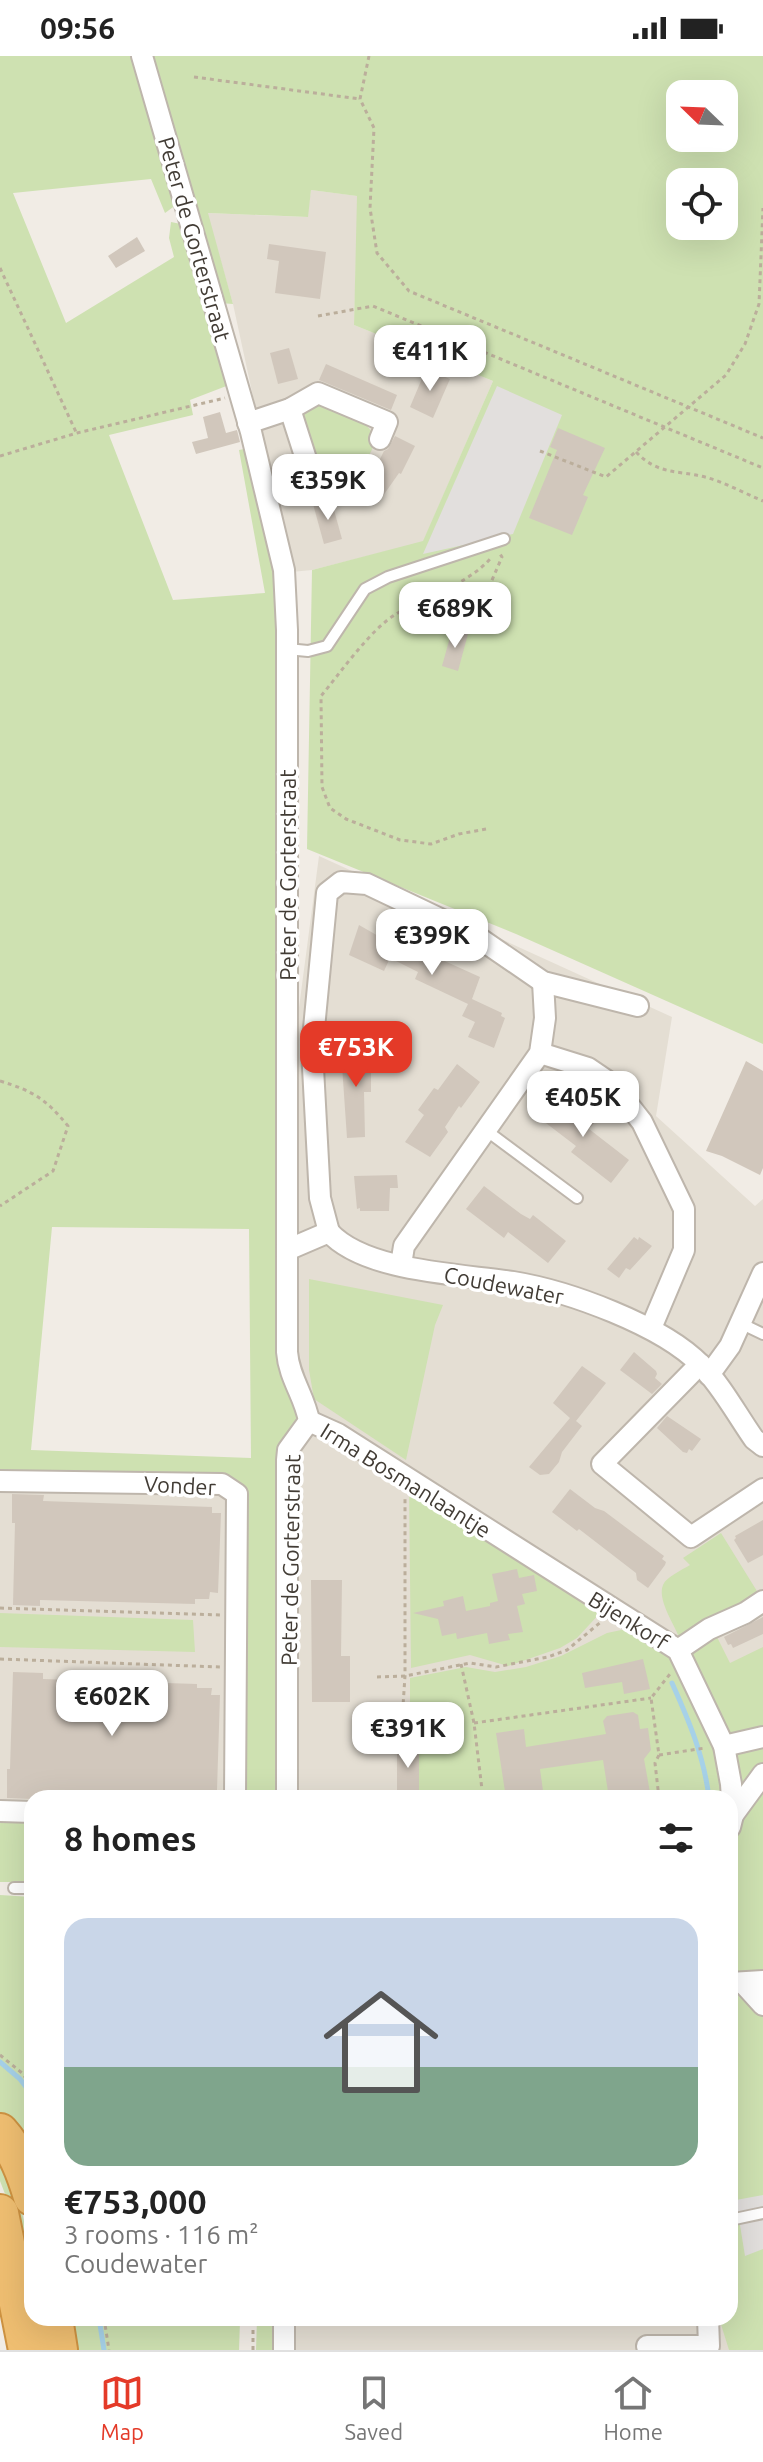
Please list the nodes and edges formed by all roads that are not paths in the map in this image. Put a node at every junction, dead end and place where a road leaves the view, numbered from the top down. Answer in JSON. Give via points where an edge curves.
{"nodes":[{"id":1,"x":142,"y":56,"type":"edge"},
{"id":2,"x":290,"y":409,"type":"junction"},
{"id":3,"x":248,"y":423,"type":"junction"},
{"id":4,"x":380,"y":439,"type":"dead end"},
{"id":5,"x":350,"y":471,"type":"dead end"},
{"id":6,"x":504,"y":539,"type":"dead end"},
{"id":7,"x":287,"y":649,"type":"junction"},
{"id":8,"x":543,"y":982,"type":"junction"},
{"id":9,"x":638,"y":1006,"type":"dead end"},
{"id":10,"x":540,"y":1053,"type":"junction"},
{"id":11,"x":487,"y":1131,"type":"junction"},
{"id":12,"x":577,"y":1198,"type":"dead end"},
{"id":13,"x":329,"y":1232,"type":"junction"},
{"id":14,"x":287,"y":1250,"type":"junction"},
{"id":15,"x":401,"y":1265,"type":"junction"},
{"id":16,"x":763,"y":1273,"type":"edge"},
{"id":17,"x":740,"y":1323,"type":"junction"},
{"id":18,"x":651,"y":1328,"type":"junction"},
{"id":19,"x":763,"y":1334,"type":"edge"},
{"id":20,"x":704,"y":1369,"type":"junction"},
{"id":21,"x":309,"y":1421,"type":"junction"},
{"id":22,"x":763,"y":1446,"type":"edge"},
{"id":23,"x":0,"y":1481,"type":"edge"},
{"id":24,"x":763,"y":1489,"type":"edge"},
{"id":25,"x":503,"y":1540,"type":"joint"},
{"id":26,"x":763,"y":1601,"type":"edge"},
{"id":27,"x":680,"y":1655,"type":"junction"},
{"id":28,"x":763,"y":1737,"type":"edge"},
{"id":29,"x":717,"y":1747,"type":"junction"},
{"id":30,"x":763,"y":1774,"type":"edge"},
{"id":31,"x":235,"y":1790,"type":"edge"},
{"id":32,"x":287,"y":1790,"type":"edge"},
{"id":33,"x":726,"y":1790,"type":"edge"},
{"id":34,"x":0,"y":1811,"type":"edge"},
{"id":35,"x":24,"y":1812,"type":"edge"},
{"id":36,"x":738,"y":1812,"type":"edge"},
{"id":37,"x":14,"y":1888,"type":"dead end"},
{"id":38,"x":24,"y":1888,"type":"edge"},
{"id":39,"x":745,"y":1983,"type":"edge"},
{"id":40,"x":763,"y":2005,"type":"edge"},
{"id":41,"x":0,"y":2132,"type":"edge"},
{"id":42,"x":24,"y":2169,"type":"edge"},
{"id":43,"x":0,"y":2213,"type":"edge"},
{"id":44,"x":763,"y":2213,"type":"edge"},
{"id":45,"x":738,"y":2218,"type":"edge"},
{"id":46,"x":55,"y":2326,"type":"edge"},
{"id":47,"x":284,"y":2326,"type":"edge"},
{"id":48,"x":708,"y":2326,"type":"edge"},
{"id":49,"x":647,"y":2346,"type":"dead end"},
{"id":50,"x":27,"y":2350,"type":"edge"},
{"id":51,"x":59,"y":2350,"type":"edge"},
{"id":52,"x":284,"y":2350,"type":"edge"}],
"edges":[{"from":1,"to":3,"type":"street","name":"Peter de Gorterstraat"},
{"from":2,"to":3,"type":"street"},
{"from":2,"to":4,"type":"street","via":[[318,393],[387,422]]},
{"from":2,"to":5,"type":"street","via":[[314,484]]},
{"from":3,"to":7,"type":"street","name":"Peter de Gorterstraat","via":[[284,570]]},
{"from":6,"to":7,"type":"lane","via":[[388,577],[365,589],[327,646]]},
{"from":7,"to":14,"type":"street","name":"Peter de Gorterstraat"},
{"from":8,"to":9,"type":"street"},
{"from":8,"to":10,"type":"street"},
{"from":8,"to":13,"type":"street","via":[[476,936],[367,884],[341,882],[327,893],[312,1049],[320,1198]]},
{"from":10,"to":11,"type":"street"},
{"from":10,"to":18,"type":"street","via":[[588,1068],[613,1085],[642,1122],[684,1209],[684,1250]]},
{"from":11,"to":12,"type":"lane"},
{"from":11,"to":15,"type":"street","via":[[404,1246]]},
{"from":13,"to":14,"type":"street"},
{"from":13,"to":15,"type":"street","name":"Coudewater","via":[[370,1258]]},
{"from":14,"to":21,"type":"street","name":"Peter de Gorterstraat","via":[[288,1364]]},
{"from":15,"to":18,"type":"street","name":"Coudewater","via":[[517,1283]]},
{"from":16,"to":17,"type":"street"},
{"from":17,"to":19,"type":"lane"},
{"from":17,"to":20,"type":"street","via":[[730,1346]]},
{"from":18,"to":20,"type":"street","name":"Coudewater"},
{"from":20,"to":22,"type":"street","name":"Coudewater"},
{"from":20,"to":24,"type":"street","via":[[602,1464],[691,1537]]},
{"from":21,"to":25,"type":"street","name":"Irma Bosmanlaantje","via":[[338,1434]]},
{"from":21,"to":32,"type":"street","name":"Peter de Gorterstraat","via":[[287,1460]]},
{"from":23,"to":31,"type":"street","name":"Vonder","via":[[222,1484],[237,1494]]},
{"from":25,"to":27,"type":"street","name":"Bijenkorf"},
{"from":26,"to":27,"type":"street","via":[[709,1629]]},
{"from":27,"to":29,"type":"street","name":"Bijenkorf"},
{"from":28,"to":29,"type":"street"},
{"from":29,"to":33,"type":"street","name":"Bijenkorf"},
{"from":30,"to":36,"type":"street"},
{"from":34,"to":35,"type":"street"},
{"from":37,"to":38,"type":"lane"},
{"from":39,"to":40,"type":"street"},
{"from":41,"to":42,"type":"highway"},
{"from":43,"to":50,"type":"highway"},
{"from":44,"to":45,"type":"lane"},
{"from":46,"to":51,"type":"highway"},
{"from":47,"to":52,"type":"street"},
{"from":48,"to":49,"type":"street","via":[[709,2346]]}]}
